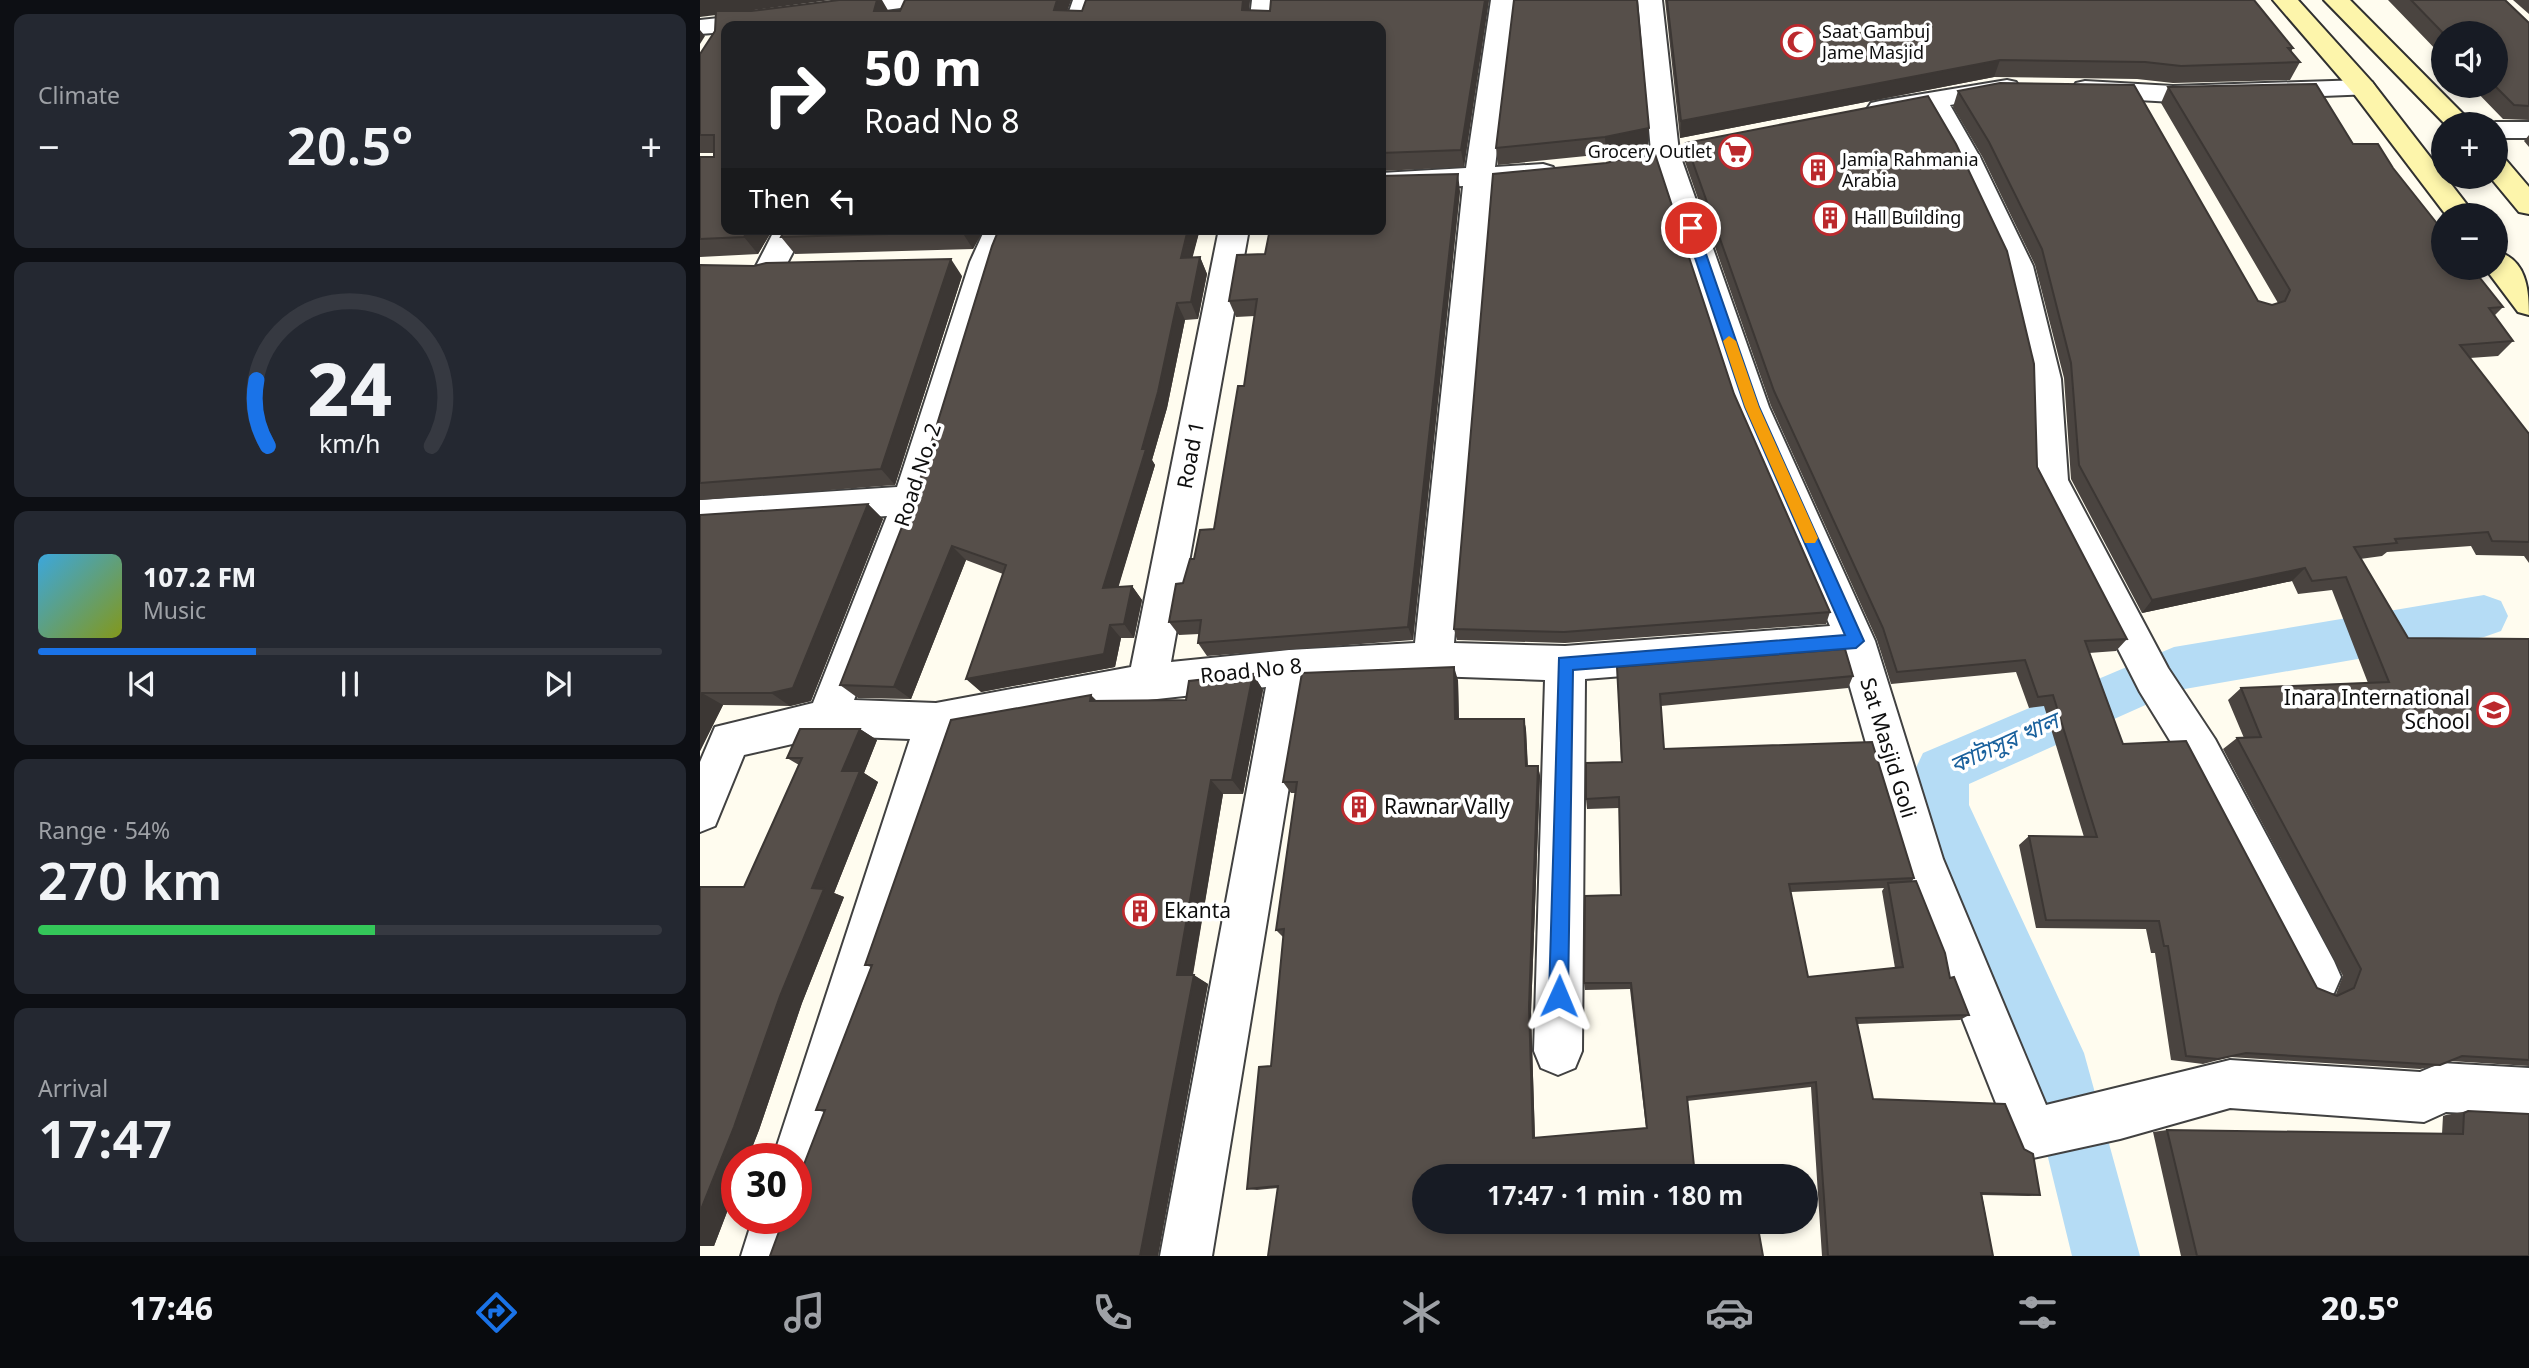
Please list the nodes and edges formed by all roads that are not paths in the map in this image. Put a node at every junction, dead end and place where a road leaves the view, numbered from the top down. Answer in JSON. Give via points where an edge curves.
{"nodes":[{"id":1,"x":908,"y":0,"type":"edge"},
{"id":2,"x":1085,"y":0,"type":"edge"},
{"id":3,"x":1264,"y":0,"type":"edge"},
{"id":4,"x":1503,"y":0,"type":"edge"},
{"id":5,"x":1650,"y":0,"type":"edge"},
{"id":6,"x":2285,"y":0,"type":"edge"},
{"id":7,"x":2336,"y":0,"type":"edge"},
{"id":8,"x":769,"y":21,"type":"edge"},
{"id":9,"x":900,"y":21,"type":"edge"},
{"id":10,"x":1078,"y":21,"type":"edge"},
{"id":11,"x":1262,"y":21,"type":"edge"},
{"id":12,"x":2363,"y":88,"type":"junction"},
{"id":13,"x":1934,"y":101,"type":"junction"},
{"id":14,"x":2448,"y":112,"type":"edge"},
{"id":15,"x":1851,"y":115,"type":"edge"},
{"id":16,"x":2431,"y":120,"type":"edge"},
{"id":17,"x":2389,"y":122,"type":"junction"},
{"id":18,"x":2508,"y":130,"type":"edge"},
{"id":19,"x":2529,"y":130,"type":"edge"},
{"id":20,"x":1571,"y":170,"type":"edge"},
{"id":21,"x":1478,"y":178,"type":"junction"},
{"id":22,"x":1386,"y":182,"type":"edge"},
{"id":23,"x":2451,"y":203,"type":"edge"},
{"id":24,"x":787,"y":235,"type":"edge"},
{"id":25,"x":995,"y":235,"type":"edge"},
{"id":26,"x":1233,"y":235,"type":"edge"},
{"id":27,"x":769,"y":269,"type":"edge"},
{"id":28,"x":2508,"y":277,"type":"edge"},
{"id":29,"x":2529,"y":304,"type":"edge"},
{"id":30,"x":911,"y":500,"type":"junction"},
{"id":31,"x":700,"y":514,"type":"edge"},
{"id":32,"x":1856,"y":641,"type":"junction"},
{"id":33,"x":1433,"y":659,"type":"junction"},
{"id":34,"x":1565,"y":663,"type":"junction"},
{"id":35,"x":1289,"y":667,"type":"junction"},
{"id":36,"x":1148,"y":682,"type":"junction"},
{"id":37,"x":827,"y":718,"type":"junction"},
{"id":38,"x":936,"y":721,"type":"junction"},
{"id":39,"x":700,"y":812,"type":"edge"},
{"id":40,"x":2318,"y":977,"type":"dead end"},
{"id":41,"x":1558,"y":1051,"type":"dead end"},
{"id":42,"x":2529,"y":1092,"type":"edge"},
{"id":43,"x":803,"y":1143,"type":"edge"},
{"id":44,"x":774,"y":1234,"type":"edge"},
{"id":45,"x":768,"y":1256,"type":"edge"},
{"id":46,"x":1186,"y":1256,"type":"edge"}],
"edges":[{"from":1,"to":8,"type":"street"},
{"from":1,"to":9,"type":"street"},
{"from":2,"to":10,"type":"street"},
{"from":3,"to":11,"type":"street"},
{"from":4,"to":21,"type":"street"},
{"from":5,"to":32,"type":"street","name":"Sat Masjid Goli","via":[[1666,152],[1752,407]]},
{"from":6,"to":12,"type":"main road"},
{"from":7,"to":14,"type":"main road"},
{"from":12,"to":13,"type":"street","via":[[2173,94],[2144,102],[2046,89],[1994,88]]},
{"from":12,"to":17,"type":"main road"},
{"from":13,"to":15,"type":"street"},
{"from":13,"to":40,"type":"street","via":[[2018,266],[2045,379],[2050,480]]},
{"from":16,"to":17,"type":"main road"},
{"from":17,"to":23,"type":"main road"},
{"from":18,"to":19,"type":"street"},
{"from":20,"to":21,"type":"street"},
{"from":21,"to":22,"type":"street"},
{"from":21,"to":33,"type":"street"},
{"from":24,"to":27,"type":"street"},
{"from":25,"to":30,"type":"street","name":"Road No. 2","via":[[972,263]]},
{"from":26,"to":36,"type":"street","name":"Road 1"},
{"from":28,"to":29,"type":"main road"},
{"from":30,"to":31,"type":"street"},
{"from":30,"to":37,"type":"street","name":"Road No. 2"},
{"from":32,"to":34,"type":"street","name":"Road No 8"},
{"from":32,"to":42,"type":"street","name":"Sat Masjid Goli","via":[[1921,859],[2033,1133],[2230,1084],[2424,1097],[2441,1087]]},
{"from":33,"to":34,"type":"street","name":"Road No 8"},
{"from":33,"to":35,"type":"street","name":"Road No 8"},
{"from":34,"to":41,"type":"street"},
{"from":35,"to":36,"type":"street","name":"Road No 8"},
{"from":35,"to":46,"type":"street"},
{"from":36,"to":38,"type":"street","name":"Road No 8"},
{"from":37,"to":38,"type":"street","name":"Road No 8"},
{"from":37,"to":39,"type":"street","name":"Road No 8","via":[[730,740]]},
{"from":38,"to":43,"type":"street"},
{"from":44,"to":45,"type":"street"}]}
